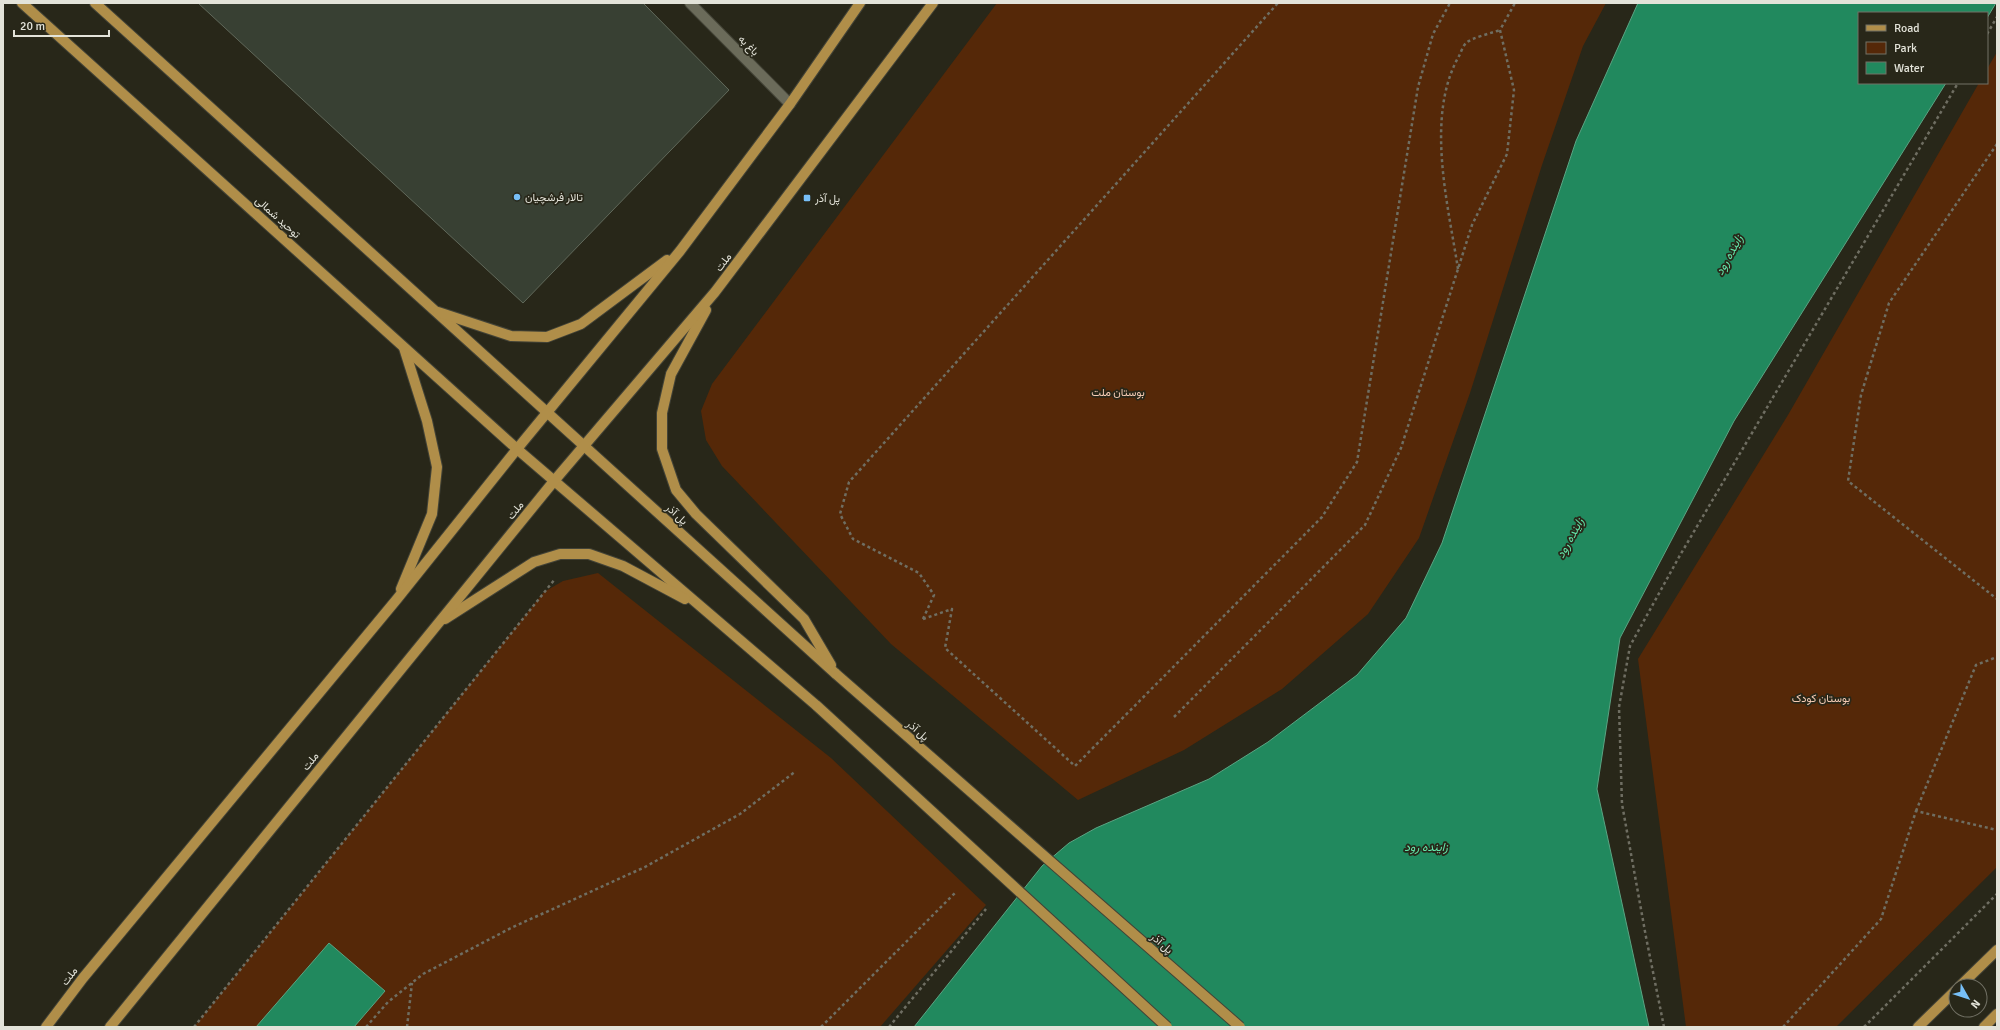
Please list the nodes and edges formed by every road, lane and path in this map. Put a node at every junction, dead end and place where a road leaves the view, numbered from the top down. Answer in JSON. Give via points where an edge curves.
{"nodes":[{"id":1,"x":22,"y":3,"type":"edge"},
{"id":2,"x":95,"y":3,"type":"edge"},
{"id":3,"x":690,"y":3,"type":"edge"},
{"id":4,"x":860,"y":3,"type":"edge"},
{"id":5,"x":933,"y":3,"type":"edge"},
{"id":6,"x":1278,"y":3,"type":"edge"},
{"id":7,"x":1450,"y":3,"type":"edge"},
{"id":8,"x":1515,"y":3,"type":"edge"},
{"id":9,"x":1997,"y":18,"type":"edge"},
{"id":10,"x":1500,"y":30,"type":"junction"},
{"id":11,"x":1988,"y":32,"type":"edge"},
{"id":12,"x":1957,"y":84,"type":"edge"},
{"id":13,"x":790,"y":104,"type":"junction"},
{"id":14,"x":1997,"y":144,"type":"edge"},
{"id":15,"x":680,"y":251,"type":"junction"},
{"id":16,"x":1459,"y":269,"type":"junction"},
{"id":17,"x":715,"y":292,"type":"junction"},
{"id":18,"x":434,"y":311,"type":"junction"},
{"id":19,"x":404,"y":348,"type":"junction"},
{"id":20,"x":547,"y":414,"type":"junction"},
{"id":21,"x":584,"y":446,"type":"junction"},
{"id":22,"x":517,"y":449,"type":"junction"},
{"id":23,"x":554,"y":481,"type":"junction"},
{"id":24,"x":574,"y":554,"type":"junction"},
{"id":25,"x":397,"y":599,"type":"junction"},
{"id":26,"x":1997,"y":599,"type":"edge"},
{"id":27,"x":703,"y":608,"type":"junction"},
{"id":28,"x":438,"y":623,"type":"junction"},
{"id":29,"x":1997,"y":657,"type":"edge"},
{"id":30,"x":836,"y":674,"type":"junction"},
{"id":31,"x":1174,"y":717,"type":"dead end"},
{"id":32,"x":796,"y":771,"type":"dead end"},
{"id":33,"x":1916,"y":811,"type":"junction"},
{"id":34,"x":1997,"y":830,"type":"edge"},
{"id":35,"x":955,"y":892,"type":"dead end"},
{"id":36,"x":1997,"y":894,"type":"edge"},
{"id":37,"x":986,"y":909,"type":"dead end"},
{"id":38,"x":1997,"y":950,"type":"edge"},
{"id":39,"x":1968,"y":978,"type":"edge"},
{"id":40,"x":412,"y":983,"type":"junction"},
{"id":41,"x":1948,"y":998,"type":"edge"},
{"id":42,"x":1997,"y":1014,"type":"edge"},
{"id":43,"x":46,"y":1027,"type":"edge"},
{"id":44,"x":110,"y":1027,"type":"edge"},
{"id":45,"x":194,"y":1027,"type":"edge"},
{"id":46,"x":366,"y":1027,"type":"edge"},
{"id":47,"x":407,"y":1027,"type":"edge"},
{"id":48,"x":821,"y":1027,"type":"edge"},
{"id":49,"x":888,"y":1027,"type":"edge"},
{"id":50,"x":1167,"y":1027,"type":"edge"},
{"id":51,"x":1240,"y":1027,"type":"edge"},
{"id":52,"x":1664,"y":1027,"type":"edge"},
{"id":53,"x":1783,"y":1027,"type":"edge"},
{"id":54,"x":1864,"y":1027,"type":"edge"},
{"id":55,"x":1918,"y":1027,"type":"edge"},
{"id":56,"x":1984,"y":1027,"type":"edge"}],
"edges":[{"from":1,"to":19,"type":"main road","name":"توحید شمالی"},
{"from":2,"to":18,"type":"main road"},
{"from":3,"to":13,"type":"street","name":"باغ به"},
{"from":4,"to":13,"type":"main road","name":"ملت"},
{"from":5,"to":17,"type":"main road","name":"ملت"},
{"from":6,"to":7,"type":"path","via":[[849,482],[840,514],[853,539],[919,573],[934,594],[923,619],[952,609],[945,648],[1075,766],[1322,518],[1357,462],[1418,87],[1433,34]]},
{"from":8,"to":10,"type":"path"},
{"from":9,"to":11,"type":"path"},
{"from":10,"to":16,"type":"path","via":[[1514,90],[1507,154],[1472,225]]},
{"from":10,"to":16,"type":"path","via":[[1466,43],[1452,68],[1442,100],[1441,136],[1444,170]]},
{"from":12,"to":52,"type":"path","via":[[1679,557],[1630,646],[1619,707],[1622,804]]},
{"from":13,"to":15,"type":"main road","name":"ملت"},
{"from":14,"to":26,"type":"path","via":[[1889,303],[1861,395],[1848,481]]},
{"from":15,"to":18,"type":"main road","via":[[582,324],[548,337],[511,336]]},
{"from":15,"to":20,"type":"main road","name":"ملت"},
{"from":16,"to":31,"type":"path","via":[[1401,448],[1365,525]]},
{"from":17,"to":21,"type":"main road","name":"ملت"},
{"from":17,"to":30,"type":"main road","via":[[671,374],[662,413],[662,449],[676,490],[696,514],[804,619]]},
{"from":18,"to":20,"type":"main road"},
{"from":19,"to":22,"type":"main road","name":"توحید شمالی"},
{"from":19,"to":25,"type":"main road","via":[[427,421],[437,467],[432,514]]},
{"from":20,"to":21,"type":"main road","name":"پل آذر"},
{"from":20,"to":22,"type":"main road","name":"ملت"},
{"from":21,"to":23,"type":"main road","name":"ملت"},
{"from":21,"to":30,"type":"main road","name":"پل آذر"},
{"from":22,"to":23,"type":"main road"},
{"from":22,"to":25,"type":"main road","name":"ملت"},
{"from":23,"to":27,"type":"main road"},
{"from":23,"to":28,"type":"main road","name":"ملت"},
{"from":24,"to":27,"type":"main road","via":[[589,554],[623,566]]},
{"from":24,"to":28,"type":"main road","via":[[560,554],[534,562]]},
{"from":24,"to":45,"type":"path"},
{"from":25,"to":43,"type":"main road","name":"ملت","via":[[83,978]]},
{"from":27,"to":50,"type":"main road","bridge":true,"via":[[817,706]]},
{"from":28,"to":44,"type":"main road","name":"ملت"},
{"from":29,"to":33,"type":"path","via":[[1976,665]]},
{"from":30,"to":51,"type":"main road","name":"پل آذر","bridge":true},
{"from":32,"to":40,"type":"path","via":[[740,814],[652,863],[511,928],[423,974]]},
{"from":33,"to":34,"type":"path"},
{"from":33,"to":53,"type":"path","via":[[1881,919]]},
{"from":35,"to":48,"type":"path"},
{"from":36,"to":54,"type":"path"},
{"from":37,"to":49,"type":"path"},
{"from":38,"to":39,"type":"main road"},
{"from":40,"to":46,"type":"path","via":[[388,1002]]},
{"from":40,"to":47,"type":"path"},
{"from":41,"to":55,"type":"main road"},
{"from":42,"to":56,"type":"main road"}]}
